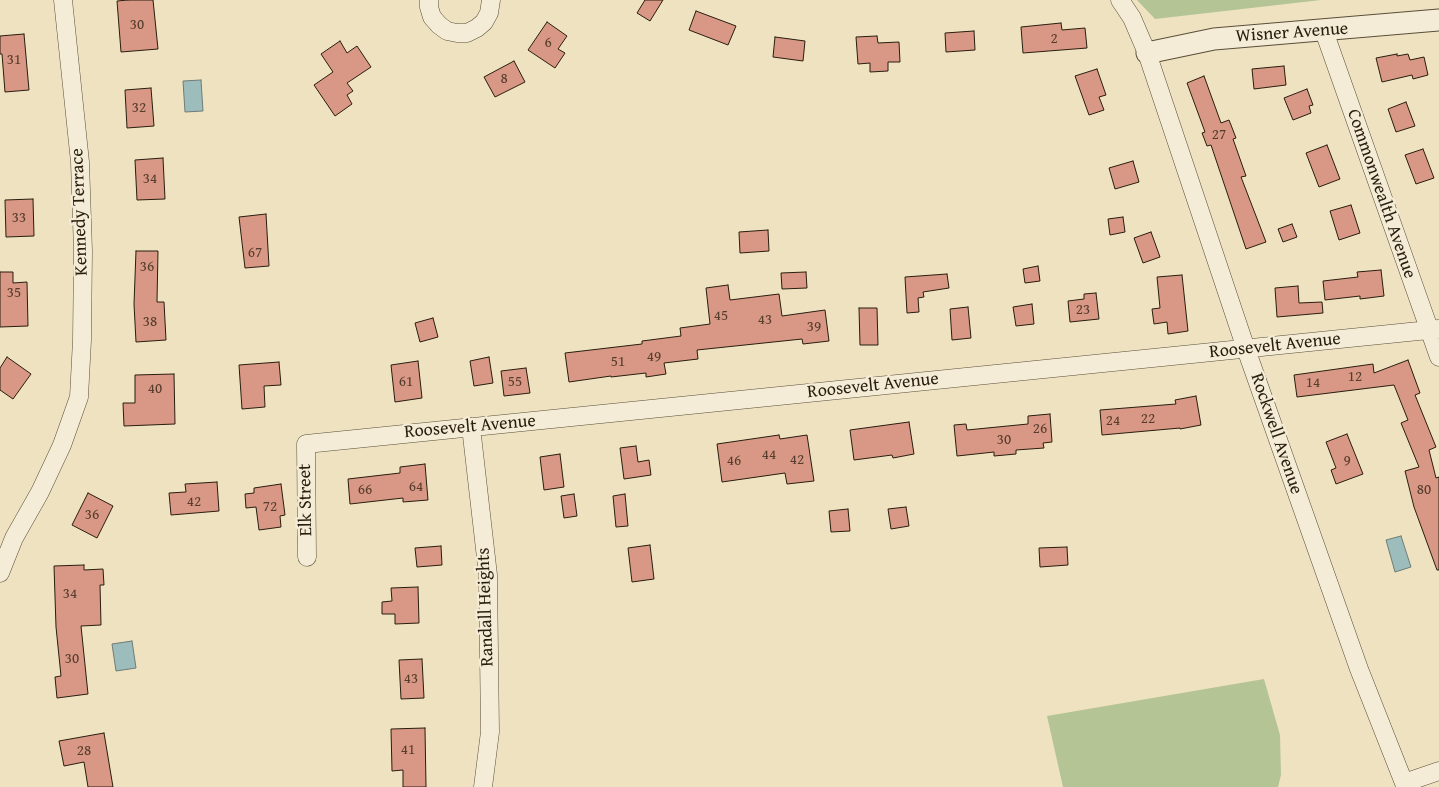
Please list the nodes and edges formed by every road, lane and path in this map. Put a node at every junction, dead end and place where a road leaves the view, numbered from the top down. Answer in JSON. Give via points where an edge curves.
{"nodes":[{"id":1,"x":63,"y":0,"type":"edge"},
{"id":2,"x":429,"y":0,"type":"edge"},
{"id":3,"x":491,"y":0,"type":"edge"},
{"id":4,"x":1120,"y":0,"type":"edge"},
{"id":5,"x":1439,"y":20,"type":"edge"},
{"id":6,"x":1324,"y":31,"type":"junction"},
{"id":7,"x":1147,"y":53,"type":"junction"},
{"id":8,"x":1434,"y":329,"type":"edge"},
{"id":9,"x":1246,"y":349,"type":"junction"},
{"id":10,"x":1439,"y":357,"type":"edge"},
{"id":11,"x":471,"y":427,"type":"junction"},
{"id":12,"x":306,"y":444,"type":"joint"},
{"id":13,"x":307,"y":557,"type":"dead end"},
{"id":14,"x":0,"y":574,"type":"edge"},
{"id":15,"x":1439,"y":771,"type":"edge"},
{"id":16,"x":483,"y":787,"type":"edge"}],
"edges":[{"from":1,"to":14,"type":"street","name":"Kennedy Terrace","via":[[80,162],[83,251],[79,397],[62,445],[14,538]]},
{"from":2,"to":3,"type":"street","via":[[432,17],[447,31],[457,33],[472,30],[484,22],[490,13]]},
{"from":4,"to":7,"type":"street","name":"Rockwell Avenue","via":[[1132,18]]},
{"from":5,"to":6,"type":"street","name":"Wisner Avenue"},
{"from":6,"to":7,"type":"street","name":"Wisner Avenue","via":[[1214,39]]},
{"from":6,"to":8,"type":"street","name":"Commonwealth Avenue"},
{"from":7,"to":9,"type":"street","name":"Rockwell Avenue"},
{"from":8,"to":9,"type":"street","name":"Roosevelt Avenue"},
{"from":8,"to":10,"type":"street","name":"Commonwealth Avenue"},
{"from":9,"to":11,"type":"street","name":"Roosevelt Avenue"},
{"from":9,"to":15,"type":"street","name":"Rockwell Avenue","via":[[1359,669],[1404,783]]},
{"from":11,"to":12,"type":"street","name":"Roosevelt Avenue"},
{"from":11,"to":16,"type":"street","name":"Randall Heights","via":[[488,575],[490,732]]},
{"from":12,"to":13,"type":"street","name":"Elk Street"}]}
